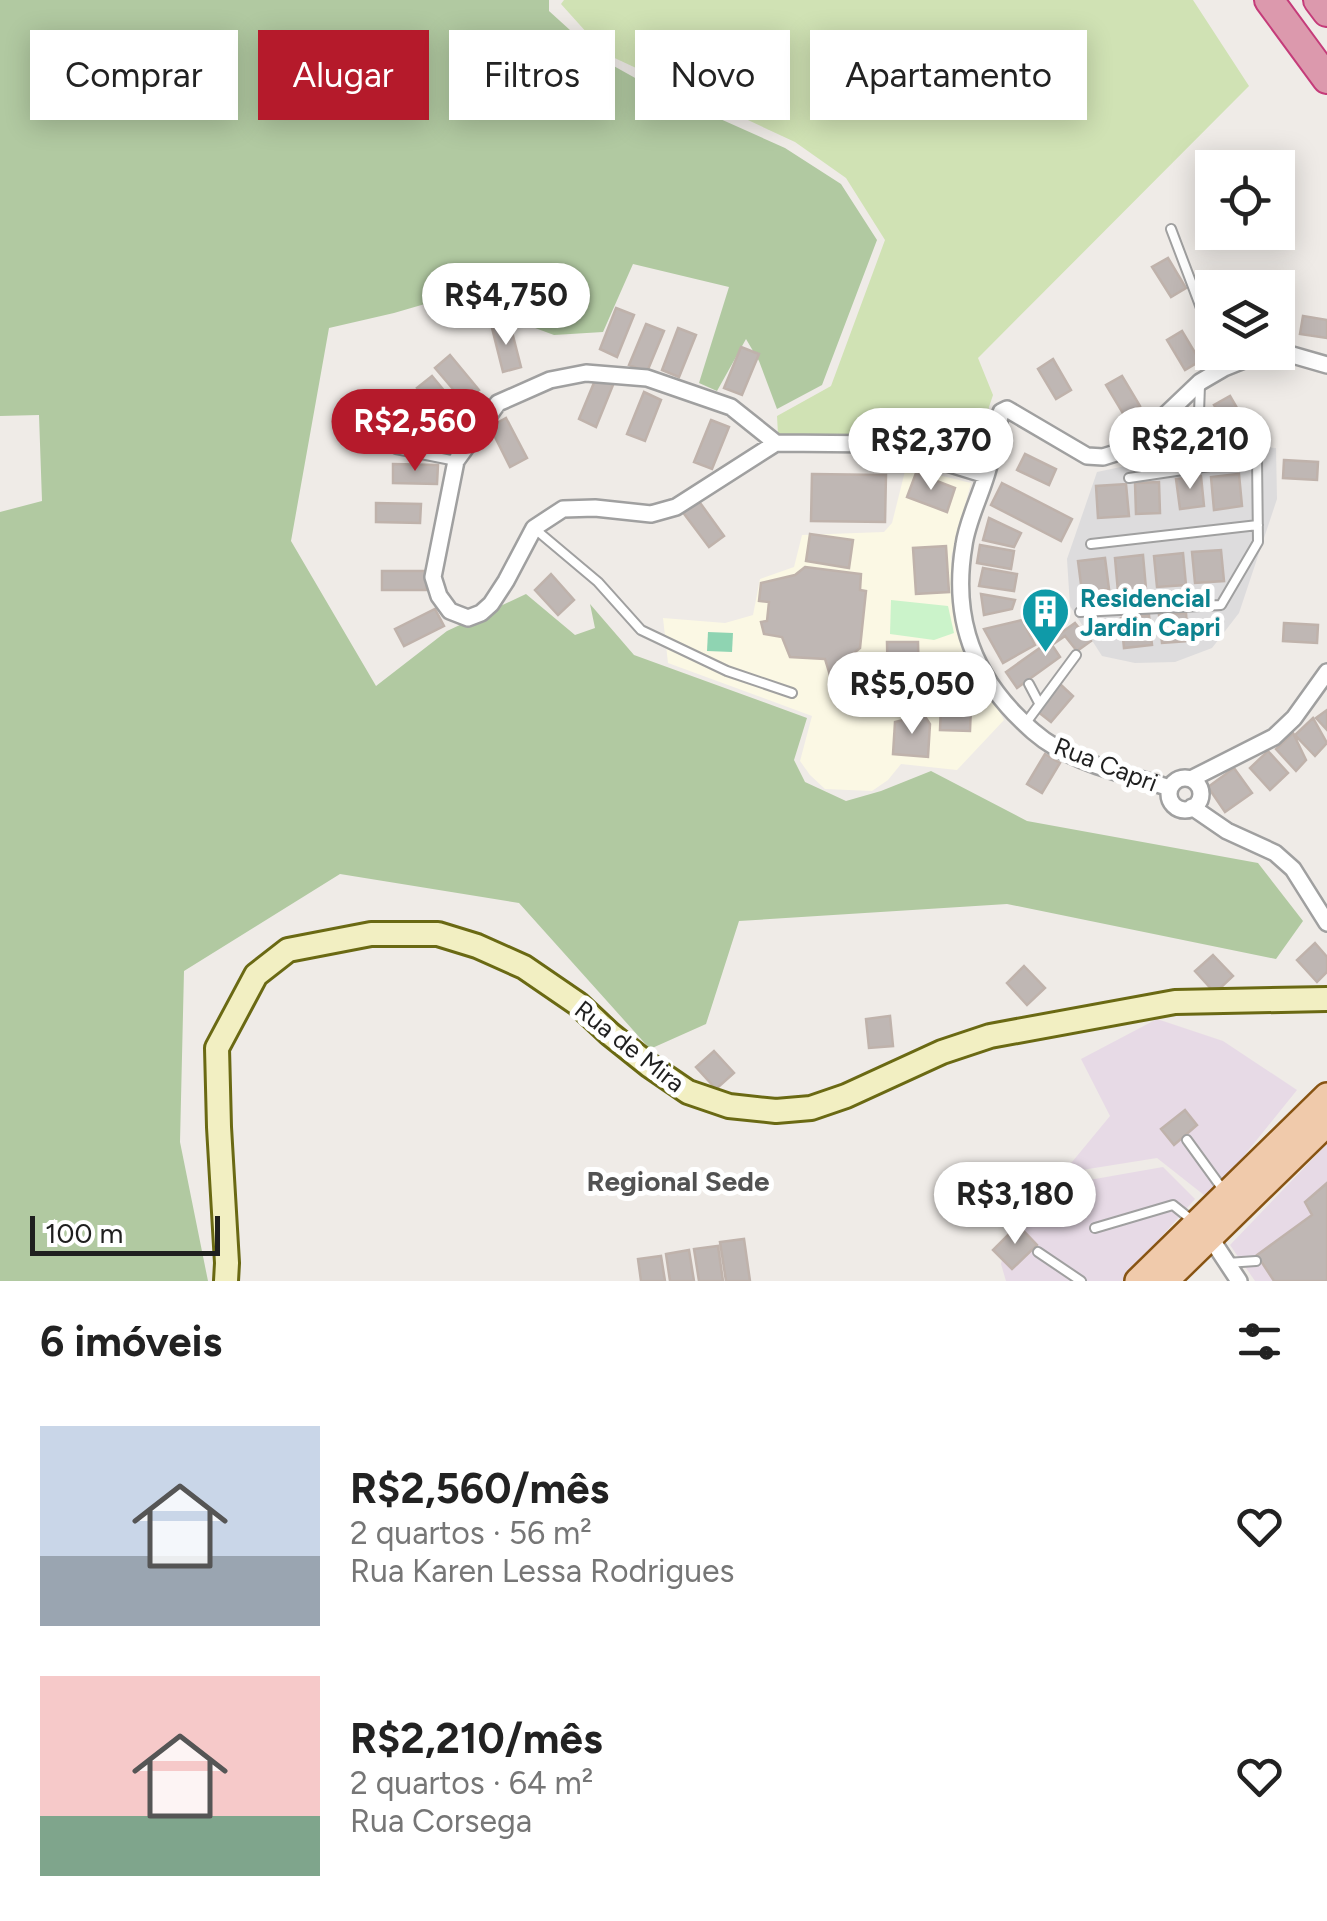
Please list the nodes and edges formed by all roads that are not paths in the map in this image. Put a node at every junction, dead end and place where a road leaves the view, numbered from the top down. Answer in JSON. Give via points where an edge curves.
{"nodes":[{"id":1,"x":1269,"y":0,"type":"edge"},
{"id":2,"x":1318,"y":0,"type":"edge"},
{"id":3,"x":1327,"y":12,"type":"edge"},
{"id":4,"x":1327,"y":78,"type":"edge"},
{"id":5,"x":1171,"y":229,"type":"dead end"},
{"id":6,"x":1195,"y":292,"type":"edge"},
{"id":7,"x":1295,"y":356,"type":"edge"},
{"id":8,"x":1327,"y":365,"type":"edge"},
{"id":9,"x":1212,"y":370,"type":"edge"},
{"id":10,"x":1200,"y":382,"type":"junction"},
{"id":11,"x":1156,"y":423,"type":"junction"},
{"id":12,"x":379,"y":427,"type":"dead end"},
{"id":13,"x":1205,"y":435,"type":"junction"},
{"id":14,"x":776,"y":443,"type":"junction"},
{"id":15,"x":456,"y":461,"type":"junction"},
{"id":16,"x":1224,"y":464,"type":"junction"},
{"id":17,"x":986,"y":475,"type":"junction"},
{"id":18,"x":1129,"y":478,"type":"dead end"},
{"id":19,"x":1258,"y":525,"type":"junction"},
{"id":20,"x":534,"y":528,"type":"junction"},
{"id":21,"x":1091,"y":544,"type":"dead end"},
{"id":22,"x":1080,"y":612,"type":"dead end"},
{"id":23,"x":1076,"y":655,"type":"dead end"},
{"id":24,"x":1048,"y":670,"type":"dead end"},
{"id":25,"x":1327,"y":672,"type":"edge"},
{"id":26,"x":1056,"y":680,"type":"junction"},
{"id":27,"x":1029,"y":684,"type":"dead end"},
{"id":28,"x":792,"y":692,"type":"dead end"},
{"id":29,"x":1040,"y":703,"type":"junction"},
{"id":30,"x":1025,"y":724,"type":"junction"},
{"id":31,"x":1191,"y":779,"type":"junction"},
{"id":32,"x":1170,"y":788,"type":"junction"},
{"id":33,"x":1192,"y":808,"type":"junction"},
{"id":34,"x":1327,"y":923,"type":"edge"},
{"id":35,"x":1327,"y":998,"type":"edge"},
{"id":36,"x":1327,"y":1096,"type":"edge"},
{"id":37,"x":1327,"y":1123,"type":"edge"},
{"id":38,"x":1187,"y":1140,"type":"dead end"},
{"id":39,"x":1227,"y":1194,"type":"junction"},
{"id":40,"x":1094,"y":1228,"type":"dead end"},
{"id":41,"x":1203,"y":1230,"type":"junction"},
{"id":42,"x":1038,"y":1252,"type":"dead end"},
{"id":43,"x":1256,"y":1261,"type":"dead end"},
{"id":44,"x":1227,"y":1263,"type":"junction"},
{"id":45,"x":226,"y":1281,"type":"edge"},
{"id":46,"x":1081,"y":1281,"type":"edge"},
{"id":47,"x":1138,"y":1281,"type":"edge"},
{"id":48,"x":1165,"y":1281,"type":"edge"},
{"id":49,"x":1240,"y":1281,"type":"edge"}],
"edges":[{"from":1,"to":4,"type":"highway"},
{"from":2,"to":3,"type":"highway"},
{"from":5,"to":6,"type":"lane"},
{"from":7,"to":8,"type":"street"},
{"from":9,"to":10,"type":"street"},
{"from":10,"to":11,"type":"street"},
{"from":10,"to":13,"type":"lane"},
{"from":11,"to":13,"type":"lane"},
{"from":11,"to":17,"type":"street","name":"Rua Capri","via":[[1119,452],[1087,456],[1008,409],[1001,412]]},
{"from":12,"to":15,"type":"lane","via":[[383,443],[396,449]]},
{"from":13,"to":16,"type":"lane"},
{"from":14,"to":15,"type":"street","via":[[731,407],[647,378],[586,373],[498,403]]},
{"from":14,"to":17,"type":"street","via":[[885,444]]},
{"from":14,"to":20,"type":"street","via":[[676,507],[651,514],[563,509]]},
{"from":15,"to":20,"type":"street","via":[[433,577],[450,612],[468,618],[481,613]]},
{"from":16,"to":18,"type":"lane"},
{"from":16,"to":19,"type":"lane","via":[[1257,459]]},
{"from":17,"to":30,"type":"street","name":"Rua Capri","via":[[964,539],[962,617],[980,667]]},
{"from":19,"to":21,"type":"lane"},
{"from":19,"to":22,"type":"lane","via":[[1258,542],[1221,605]]},
{"from":20,"to":28,"type":"lane","via":[[598,582],[641,630],[727,671]]},
{"from":23,"to":26,"type":"lane"},
{"from":24,"to":26,"type":"lane"},
{"from":25,"to":31,"type":"street","via":[[1274,736]]},
{"from":26,"to":29,"type":"lane"},
{"from":27,"to":29,"type":"lane"},
{"from":29,"to":30,"type":"lane"},
{"from":30,"to":32,"type":"street","name":"Rua Capri","via":[[1074,757]]},
{"from":31,"to":32,"type":"street","name":"Rua Capri"},
{"from":31,"to":33,"type":"street","name":"Rua Capri","via":[[1200,794]]},
{"from":32,"to":33,"type":"street","name":"Rua Capri","via":[[1172,803]]},
{"from":33,"to":34,"type":"street","name":"Rua Capri","via":[[1293,869]]},
{"from":35,"to":45,"type":"street","name":"Rua de Mira","via":[[1175,1002],[990,1036],[846,1096],[776,1111],[729,1106],[688,1092],[578,1004],[524,967],[477,946],[438,934],[371,934],[288,950],[256,975],[217,1048]]},
{"from":36,"to":39,"type":"main road"},
{"from":37,"to":41,"type":"main road"},
{"from":38,"to":39,"type":"lane"},
{"from":39,"to":41,"type":"main road"},
{"from":40,"to":41,"type":"lane","via":[[1174,1205]]},
{"from":41,"to":44,"type":"street"},
{"from":41,"to":47,"type":"main road"},
{"from":41,"to":48,"type":"main road"},
{"from":42,"to":46,"type":"lane"},
{"from":43,"to":44,"type":"lane"},
{"from":44,"to":49,"type":"street"}]}
